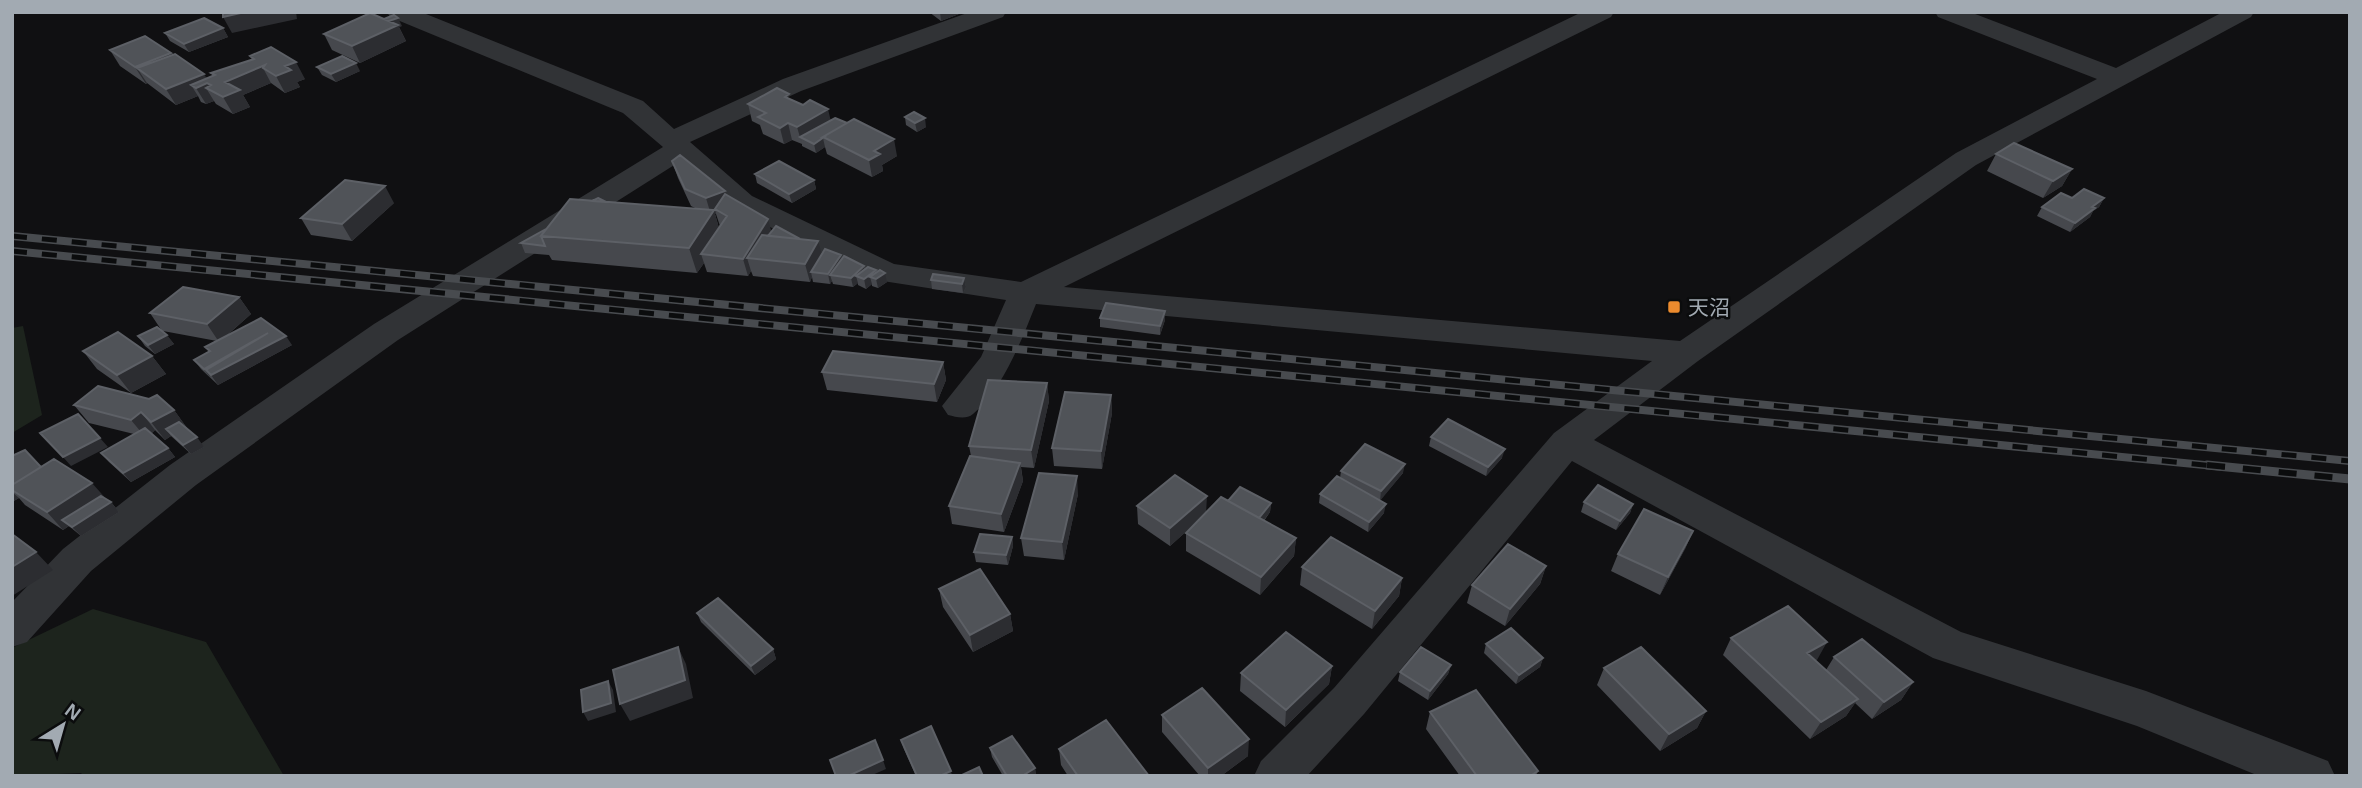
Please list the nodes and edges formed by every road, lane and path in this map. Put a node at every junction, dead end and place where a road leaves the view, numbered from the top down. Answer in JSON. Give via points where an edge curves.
{"nodes":[{"id":1,"x":399,"y":12,"type":"edge"},
{"id":2,"x":994,"y":12,"type":"edge"},
{"id":3,"x":1602,"y":12,"type":"edge"},
{"id":4,"x":1947,"y":12,"type":"edge"},
{"id":5,"x":2242,"y":12,"type":"edge"},
{"id":6,"x":2115,"y":77,"type":"junction"},
{"id":7,"x":676,"y":144,"type":"junction"},
{"id":8,"x":1025,"y":293,"type":"junction"},
{"id":9,"x":1686,"y":353,"type":"junction"},
{"id":10,"x":960,"y":406,"type":"dead end"},
{"id":11,"x":1567,"y":442,"type":"junction"},
{"id":12,"x":12,"y":630,"type":"edge"},
{"id":13,"x":1277,"y":776,"type":"edge"},
{"id":14,"x":2312,"y":776,"type":"edge"}],
"edges":[{"from":1,"to":7,"type":"street","via":[[633,107]]},
{"from":2,"to":7,"type":"street","via":[[792,85]]},
{"from":3,"to":8,"type":"street"},
{"from":4,"to":6,"type":"street"},
{"from":5,"to":6,"type":"street"},
{"from":6,"to":9,"type":"street","via":[[1966,159]]},
{"from":7,"to":8,"type":"street","via":[[742,202],[887,273]]},
{"from":7,"to":12,"type":"street","via":[[386,332],[183,475],[77,560]]},
{"from":8,"to":9,"type":"street"},
{"from":8,"to":10,"type":"street","via":[[996,361]]},
{"from":9,"to":11,"type":"street"},
{"from":11,"to":13,"type":"street","via":[[1349,701]]},
{"from":11,"to":14,"type":"street","via":[[1948,646],[2146,710]]}]}
